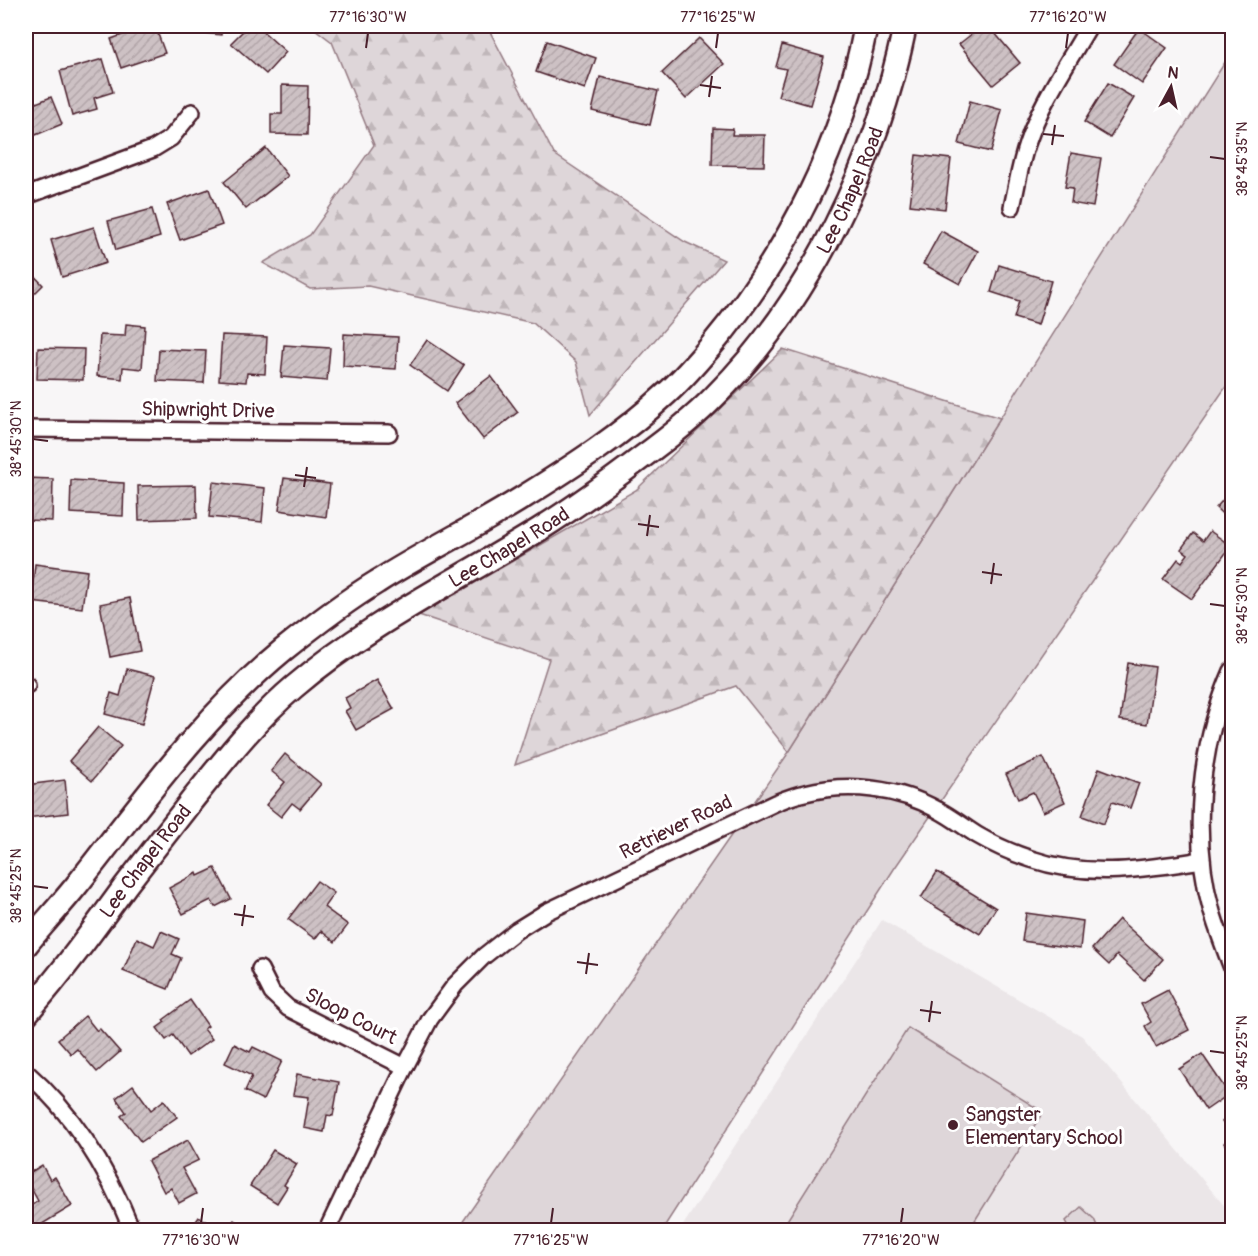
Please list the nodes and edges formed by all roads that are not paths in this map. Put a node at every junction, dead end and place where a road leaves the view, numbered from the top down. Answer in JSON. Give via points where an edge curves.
{"nodes":[{"id":1,"x":866,"y":26,"type":"edge"},
{"id":2,"x":905,"y":26,"type":"edge"},
{"id":3,"x":1086,"y":26,"type":"edge"},
{"id":4,"x":192,"y":112,"type":"dead end"},
{"id":5,"x":26,"y":196,"type":"edge"},
{"id":6,"x":1012,"y":207,"type":"dead end"},
{"id":7,"x":26,"y":429,"type":"edge"},
{"id":8,"x":389,"y":434,"type":"dead end"},
{"id":9,"x":377,"y":581,"type":"junction"},
{"id":10,"x":396,"y":613,"type":"junction"},
{"id":11,"x":1233,"y":671,"type":"edge"},
{"id":12,"x":1202,"y":860,"type":"junction"},
{"id":13,"x":26,"y":945,"type":"edge"},
{"id":14,"x":1233,"y":968,"type":"edge"},
{"id":15,"x":260,"y":969,"type":"dead end"},
{"id":16,"x":26,"y":1014,"type":"edge"},
{"id":17,"x":405,"y":1067,"type":"junction"},
{"id":18,"x":26,"y":1072,"type":"edge"},
{"id":19,"x":132,"y":1230,"type":"edge"},
{"id":20,"x":327,"y":1230,"type":"edge"}],
"edges":[{"from":1,"to":9,"type":"main road","name":"Lee Chapel Road","via":[[836,132],[803,208],[758,286],[703,355],[669,392],[585,458]]},
{"from":2,"to":10,"type":"main road","name":"Lee Chapel Road","via":[[882,117],[839,219],[804,282],[746,363],[676,433],[604,488]]},
{"from":3,"to":6,"type":"street","via":[[1033,128]]},
{"from":4,"to":5,"type":"street","via":[[171,138],[153,149]]},
{"from":7,"to":8,"type":"street","name":"Shipwright Drive"},
{"from":9,"to":10,"type":"main road"},
{"from":9,"to":13,"type":"main road","name":"Lee Chapel Road","via":[[320,621],[245,684],[197,734]]},
{"from":10,"to":16,"type":"main road","name":"Lee Chapel Road","via":[[340,650],[292,689],[249,732]]},
{"from":11,"to":12,"type":"street","via":[[1216,714],[1207,754],[1200,810]]},
{"from":12,"to":14,"type":"street","via":[[1212,911]]},
{"from":12,"to":17,"type":"street","name":"Retriever Road","via":[[1112,872],[1064,868],[1003,848],[938,810],[903,795],[852,788],[804,793],[775,803],[546,912],[517,930],[455,985],[430,1019]]},
{"from":15,"to":17,"type":"street","name":"Sloop Court","via":[[272,993],[295,1012]]},
{"from":17,"to":20,"type":"street","name":"Retriever Road"},
{"from":18,"to":19,"type":"street","via":[[66,1113],[92,1148]]}]}
